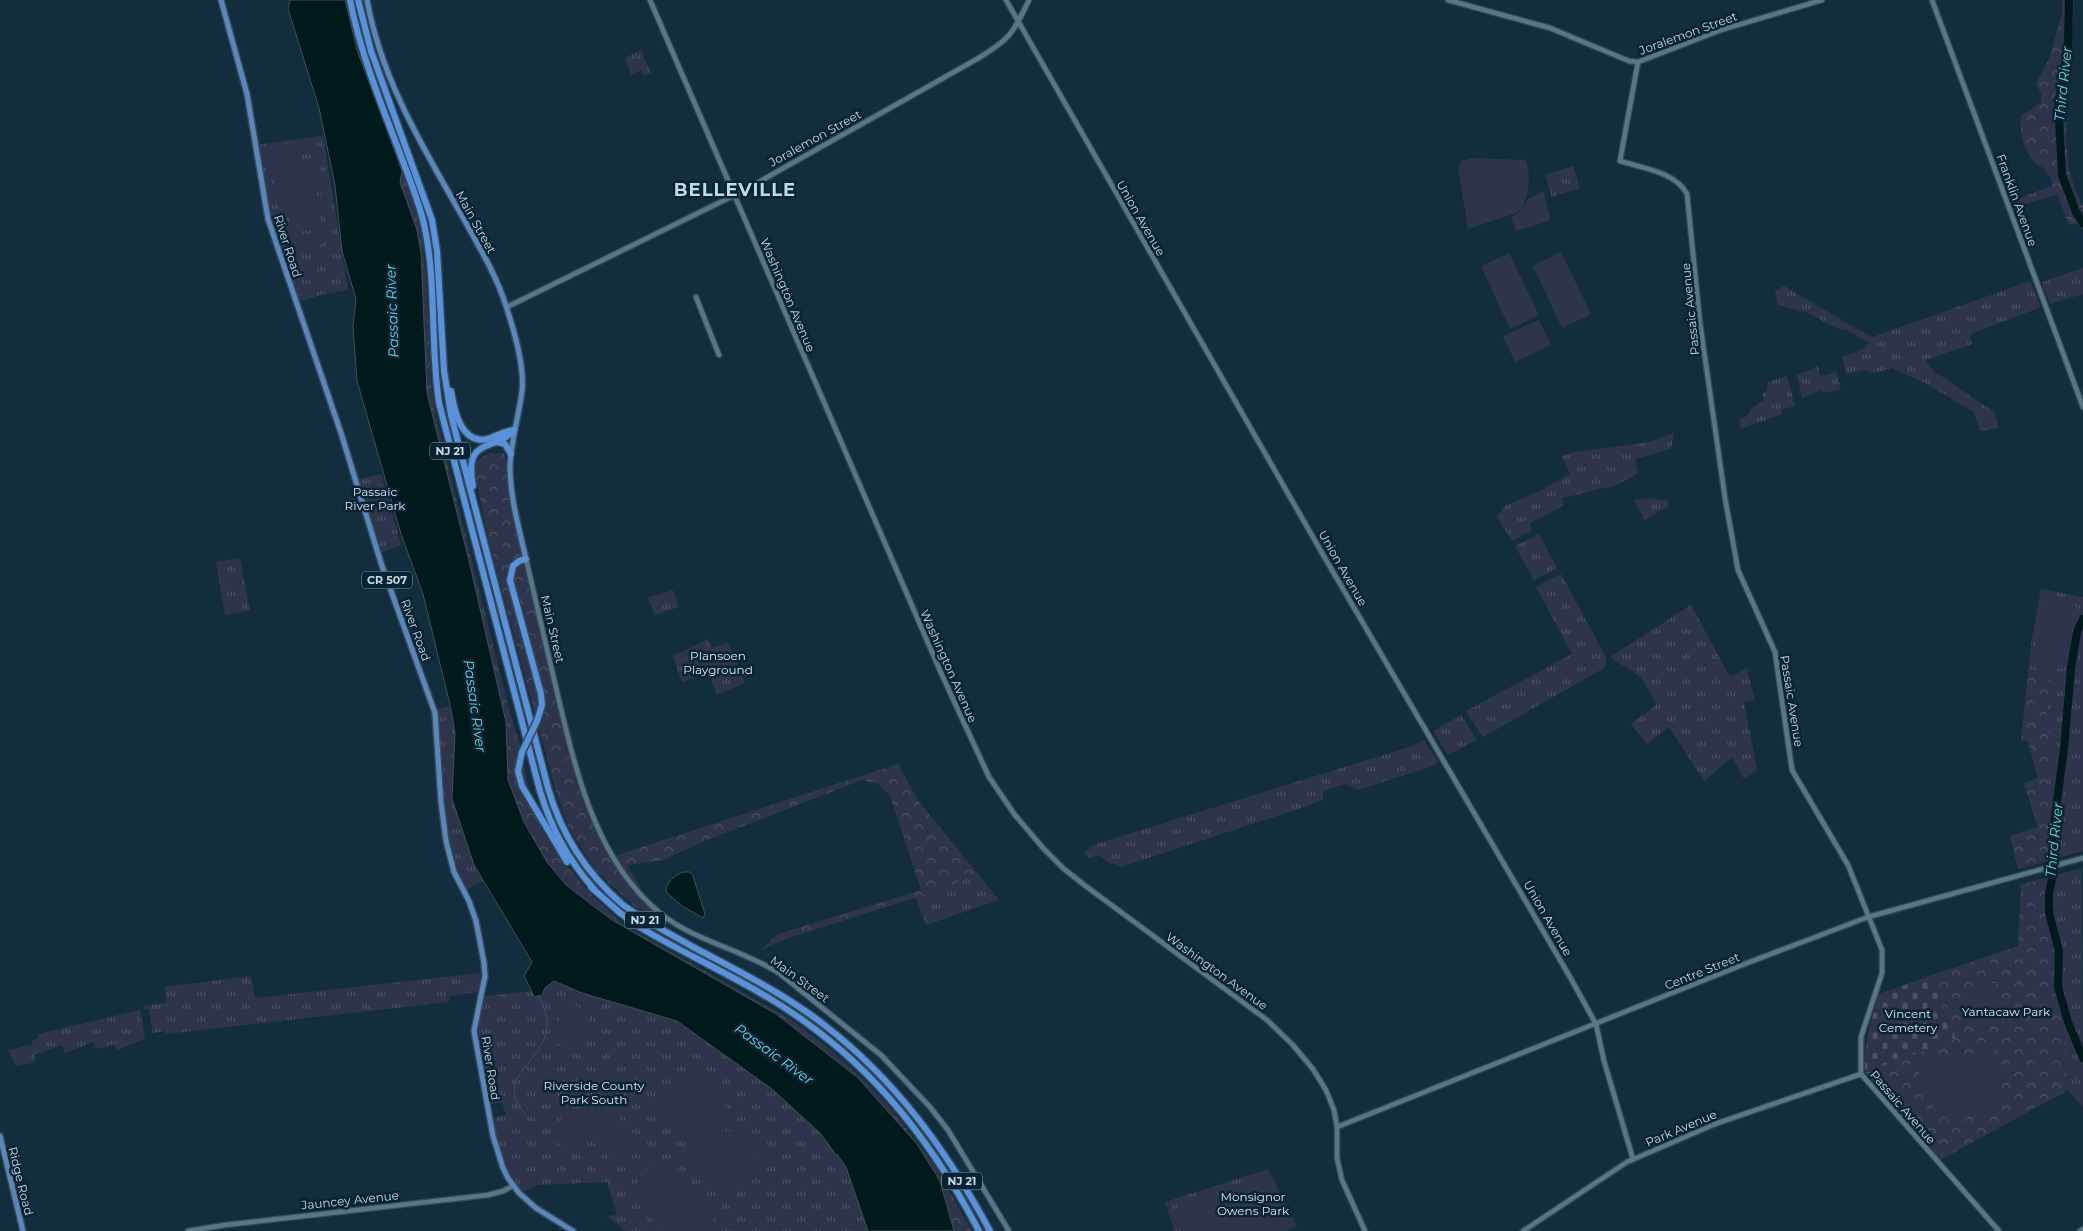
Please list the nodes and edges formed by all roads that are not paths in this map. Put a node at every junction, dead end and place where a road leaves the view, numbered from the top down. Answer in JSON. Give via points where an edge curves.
{"nodes":[{"id":1,"x":221,"y":0,"type":"edge"},
{"id":2,"x":350,"y":0,"type":"edge"},
{"id":3,"x":358,"y":0,"type":"edge"},
{"id":4,"x":366,"y":0,"type":"edge"},
{"id":5,"x":650,"y":0,"type":"edge"},
{"id":6,"x":1006,"y":0,"type":"edge"},
{"id":7,"x":1029,"y":0,"type":"edge"},
{"id":8,"x":1448,"y":0,"type":"edge"},
{"id":9,"x":1822,"y":0,"type":"edge"},
{"id":10,"x":1932,"y":0,"type":"edge"},
{"id":11,"x":1018,"y":23,"type":"junction"},
{"id":12,"x":1638,"y":62,"type":"junction"},
{"id":13,"x":734,"y":195,"type":"junction"},
{"id":14,"x":696,"y":297,"type":"dead end"},
{"id":15,"x":507,"y":307,"type":"junction"},
{"id":16,"x":442,"y":342,"type":"junction"},
{"id":17,"x":719,"y":354,"type":"dead end"},
{"id":18,"x":2083,"y":407,"type":"edge"},
{"id":19,"x":514,"y":430,"type":"junction"},
{"id":20,"x":488,"y":444,"type":"junction"},
{"id":21,"x":511,"y":454,"type":"junction"},
{"id":22,"x":526,"y":559,"type":"junction"},
{"id":23,"x":490,"y":567,"type":"junction"},
{"id":24,"x":2083,"y":858,"type":"edge"},
{"id":25,"x":594,"y":889,"type":"junction"},
{"id":26,"x":1868,"y":917,"type":"junction"},
{"id":27,"x":1596,"y":1024,"type":"junction"},
{"id":28,"x":1861,"y":1074,"type":"junction"},
{"id":29,"x":1337,"y":1127,"type":"junction"},
{"id":30,"x":0,"y":1136,"type":"edge"},
{"id":31,"x":1633,"y":1159,"type":"junction"},
{"id":32,"x":513,"y":1186,"type":"junction"},
{"id":33,"x":23,"y":1231,"type":"edge"},
{"id":34,"x":188,"y":1231,"type":"edge"},
{"id":35,"x":573,"y":1231,"type":"edge"},
{"id":36,"x":979,"y":1231,"type":"edge"},
{"id":37,"x":990,"y":1231,"type":"edge"},
{"id":38,"x":1009,"y":1231,"type":"edge"},
{"id":39,"x":1365,"y":1231,"type":"edge"},
{"id":40,"x":1523,"y":1231,"type":"edge"},
{"id":41,"x":1999,"y":1231,"type":"edge"}],
"edges":[{"from":1,"to":32,"type":"main road","name":"River Road","number":"CR 507","via":[[247,94],[270,227],[341,433],[381,563],[435,713],[446,841],[454,872],[476,921],[484,963],[485,976],[474,1031],[481,1074],[493,1136],[503,1168]]},
{"from":2,"to":25,"type":"highway","number":"NJ 21","via":[[363,54],[424,223],[429,252],[434,365],[440,410],[540,791],[561,844]]},
{"from":3,"to":16,"type":"highway","number":"NJ 21","via":[[370,51],[432,220],[438,258]]},
{"from":4,"to":15,"type":"main road","name":"Main Street","via":[[398,100],[474,238]]},
{"from":5,"to":13,"type":"street","name":"Washington Avenue"},
{"from":6,"to":11,"type":"street","name":"Union Avenue"},
{"from":7,"to":11,"type":"street","name":"Joralemon Street"},
{"from":8,"to":12,"type":"street","name":"Joralemon Street","via":[[1550,28],[1629,62]]},
{"from":9,"to":12,"type":"street","name":"Joralemon Street","via":[[1715,32]]},
{"from":10,"to":18,"type":"street","name":"Franklin Avenue"},
{"from":11,"to":13,"type":"street","name":"Joralemon Street","via":[[997,46]]},
{"from":11,"to":27,"type":"street","name":"Union Avenue"},
{"from":12,"to":26,"type":"street","name":"Passaic Avenue","via":[[1620,161],[1672,178],[1687,194],[1700,323],[1738,570],[1775,652],[1792,770],[1848,865]]},
{"from":13,"to":15,"type":"street","name":"Joralemon Street"},
{"from":13,"to":29,"type":"street","name":"Washington Avenue","via":[[967,732],[997,790],[1028,832],[1064,869],[1243,1001],[1284,1036],[1323,1085],[1334,1110]]},
{"from":14,"to":17,"type":"street"},
{"from":15,"to":19,"type":"main road","name":"Main Street","via":[[523,380]]},
{"from":16,"to":19,"type":"highway","via":[[454,408],[463,429],[482,440]]},
{"from":16,"to":23,"type":"highway","number":"NJ 21","via":[[451,416]]},
{"from":19,"to":20,"type":"highway"},
{"from":19,"to":21,"type":"main road","name":"Main Street"},
{"from":20,"to":21,"type":"highway","via":[[501,442],[508,446]]},
{"from":20,"to":23,"type":"highway","via":[[476,454],[471,476]]},
{"from":21,"to":22,"type":"main road","name":"Main Street","via":[[513,499]]},
{"from":22,"to":25,"type":"highway","bridge":true,"via":[[516,562],[510,580],[541,694],[541,710],[522,752],[518,771],[522,786],[566,859]]},
{"from":22,"to":38,"type":"street","name":"Main Street","via":[[578,775],[607,845],[627,879],[653,907],[678,926],[760,962],[787,979],[889,1062],[944,1124]]},
{"from":23,"to":37,"type":"highway","number":"NJ 21","via":[[552,799],[569,839],[587,867],[616,898],[641,918],[786,998],[859,1054],[892,1086],[926,1127],[953,1165]]},
{"from":24,"to":26,"type":"street","name":"Centre Street"},
{"from":25,"to":36,"type":"highway","number":"NJ 21","via":[[636,925],[781,1005],[853,1060],[924,1138]]},
{"from":26,"to":27,"type":"street","name":"Centre Street"},
{"from":26,"to":28,"type":"street","name":"Passaic Avenue","via":[[1882,950],[1883,964],[1861,1037]]},
{"from":27,"to":29,"type":"street","name":"Centre Street"},
{"from":27,"to":31,"type":"street","name":"Union Avenue"},
{"from":28,"to":31,"type":"street","name":"Park Avenue","via":[[1715,1124]]},
{"from":28,"to":41,"type":"street","name":"Passaic Avenue"},
{"from":29,"to":39,"type":"street","name":"Washington Avenue","via":[[1337,1158],[1342,1180]]},
{"from":30,"to":33,"type":"main road","name":"Ridge Road"},
{"from":31,"to":40,"type":"street","name":"Park Avenue"},
{"from":32,"to":34,"type":"street","name":"Jauncey Avenue","via":[[488,1195]]},
{"from":32,"to":35,"type":"main road","number":"CR 507","via":[[536,1208]]}]}
